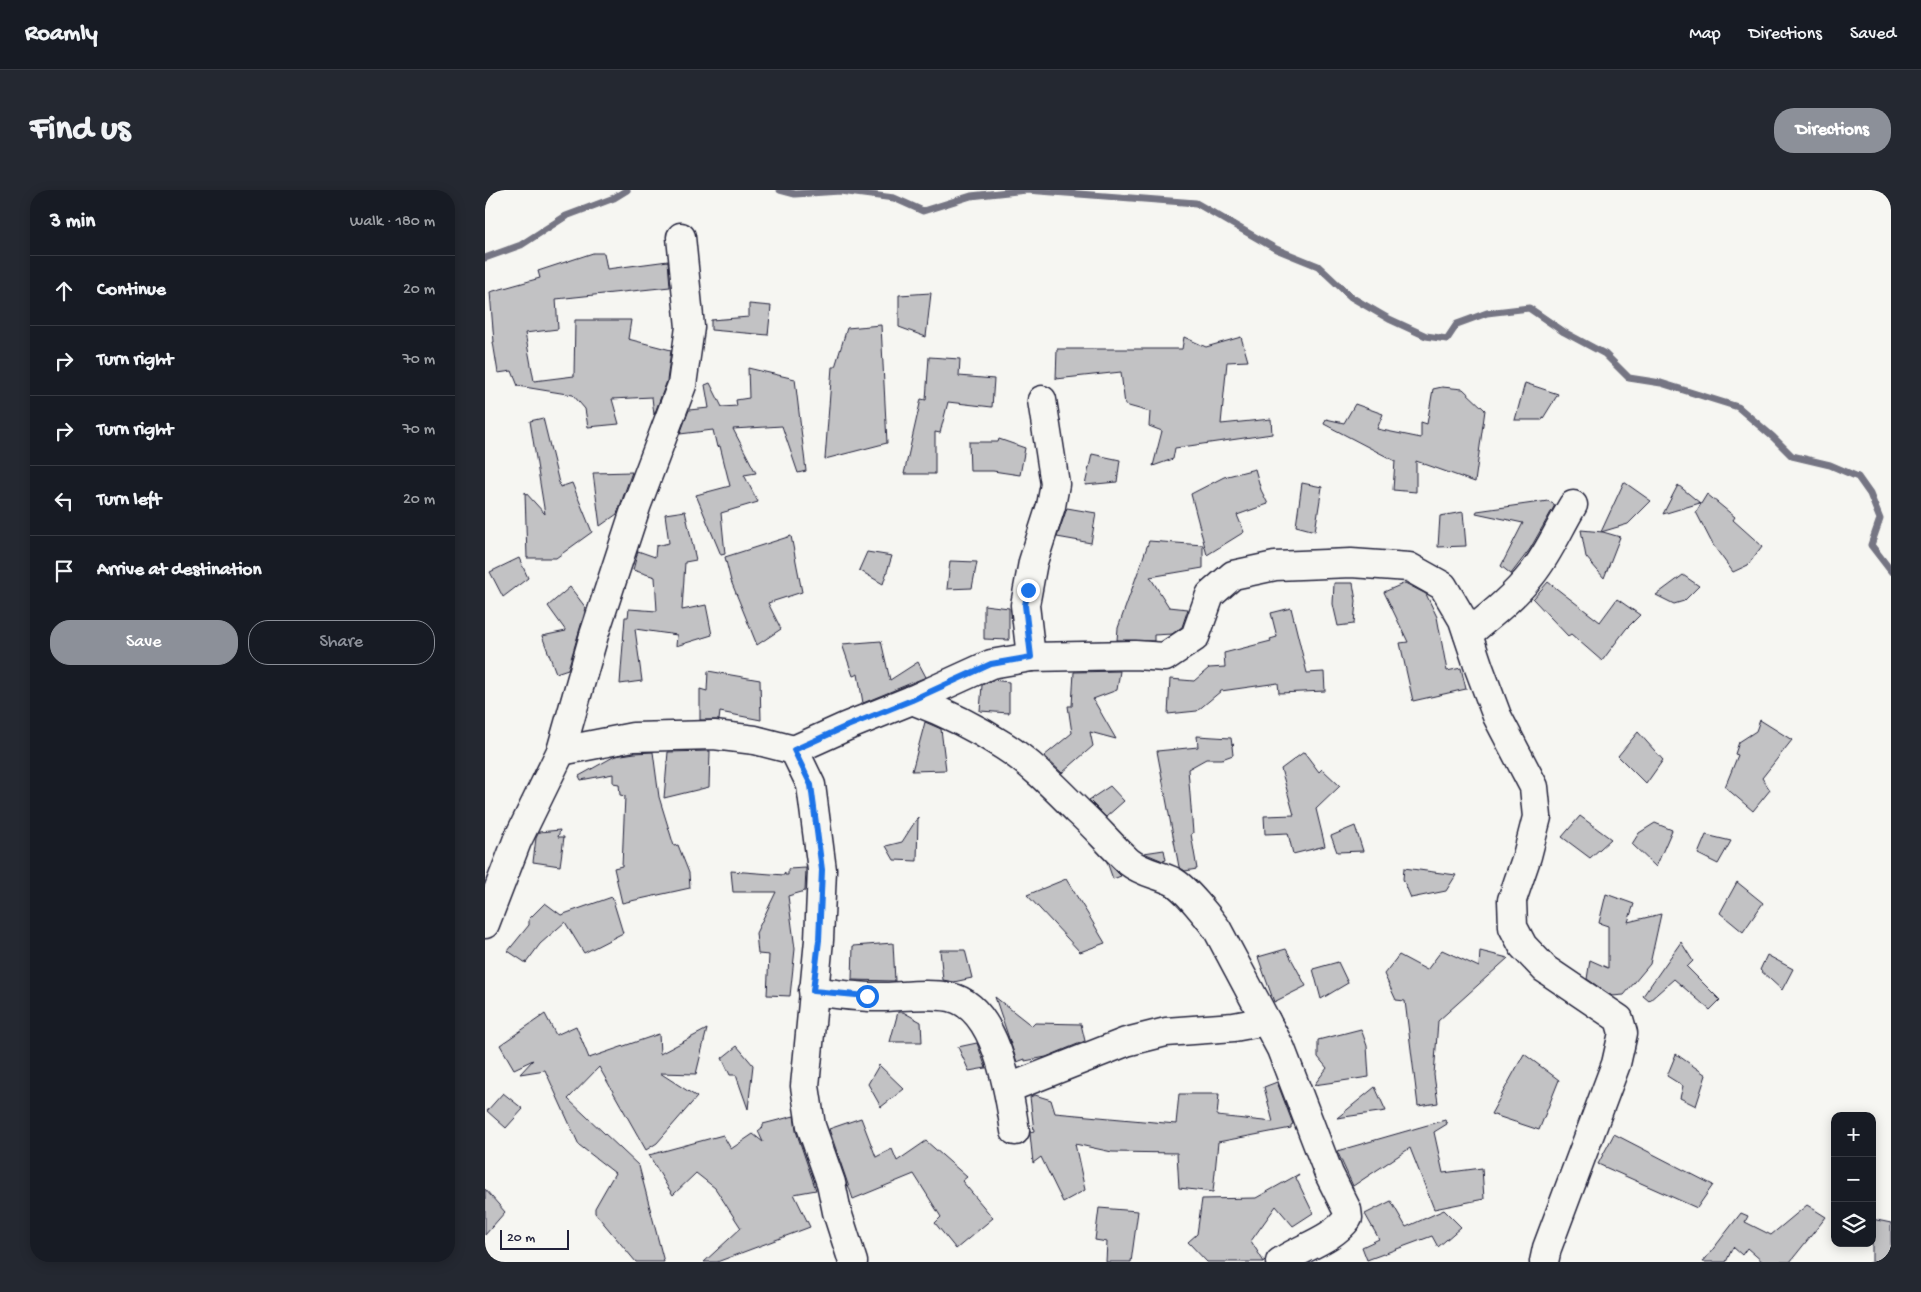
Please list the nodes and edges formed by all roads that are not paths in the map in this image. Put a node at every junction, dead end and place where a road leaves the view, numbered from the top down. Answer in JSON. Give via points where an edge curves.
{"nodes":[{"id":1,"x":681,"y":237,"type":"dead end"},
{"id":2,"x":1043,"y":400,"type":"dead end"},
{"id":3,"x":1573,"y":505,"type":"dead end"},
{"id":4,"x":1467,"y":634,"type":"junction"},
{"id":5,"x":1031,"y":657,"type":"junction"},
{"id":6,"x":912,"y":700,"type":"junction"},
{"id":7,"x":561,"y":750,"type":"junction"},
{"id":8,"x":794,"y":750,"type":"junction"},
{"id":9,"x":485,"y":924,"type":"edge"},
{"id":10,"x":813,"y":991,"type":"junction"},
{"id":11,"x":1266,"y":1021,"type":"junction"},
{"id":12,"x":1009,"y":1088,"type":"junction"},
{"id":13,"x":1015,"y":1131,"type":"dead end"},
{"id":14,"x":853,"y":1262,"type":"edge"},
{"id":15,"x":1281,"y":1262,"type":"edge"},
{"id":16,"x":1544,"y":1262,"type":"edge"}],
"edges":[{"from":1,"to":7,"type":"street","via":[[690,327],[682,385],[637,504]]},
{"from":2,"to":5,"type":"street","via":[[1055,484],[1033,562],[1025,605]]},
{"from":3,"to":4,"type":"street","via":[[1552,546],[1531,575]]},
{"from":4,"to":5,"type":"street","via":[[1463,620],[1443,586],[1409,567],[1351,563],[1275,566],[1233,575],[1210,594],[1195,637],[1165,656]]},
{"from":4,"to":16,"type":"street","via":[[1497,716],[1534,787],[1537,817],[1512,900],[1513,927],[1523,946],[1545,969],[1619,1019],[1623,1034],[1616,1064]]},
{"from":5,"to":6,"type":"street","via":[[991,664]]},
{"from":6,"to":8,"type":"street"},
{"from":6,"to":11,"type":"street","via":[[976,729],[1005,747],[1072,805],[1129,862],[1143,872],[1176,883],[1217,929]]},
{"from":7,"to":8,"type":"street","via":[[633,737],[714,735],[755,740]]},
{"from":7,"to":9,"type":"street","via":[[517,841]]},
{"from":8,"to":10,"type":"street","via":[[811,785],[822,870]]},
{"from":10,"to":12,"type":"street","via":[[849,996],[952,997],[975,1011],[993,1038]]},
{"from":10,"to":14,"type":"street","via":[[806,1094],[811,1126]]},
{"from":11,"to":12,"type":"street","via":[[1235,1027],[1167,1032],[1126,1042]]},
{"from":11,"to":15,"type":"street","via":[[1281,1049],[1348,1218],[1327,1237]]},
{"from":12,"to":13,"type":"street"}]}
